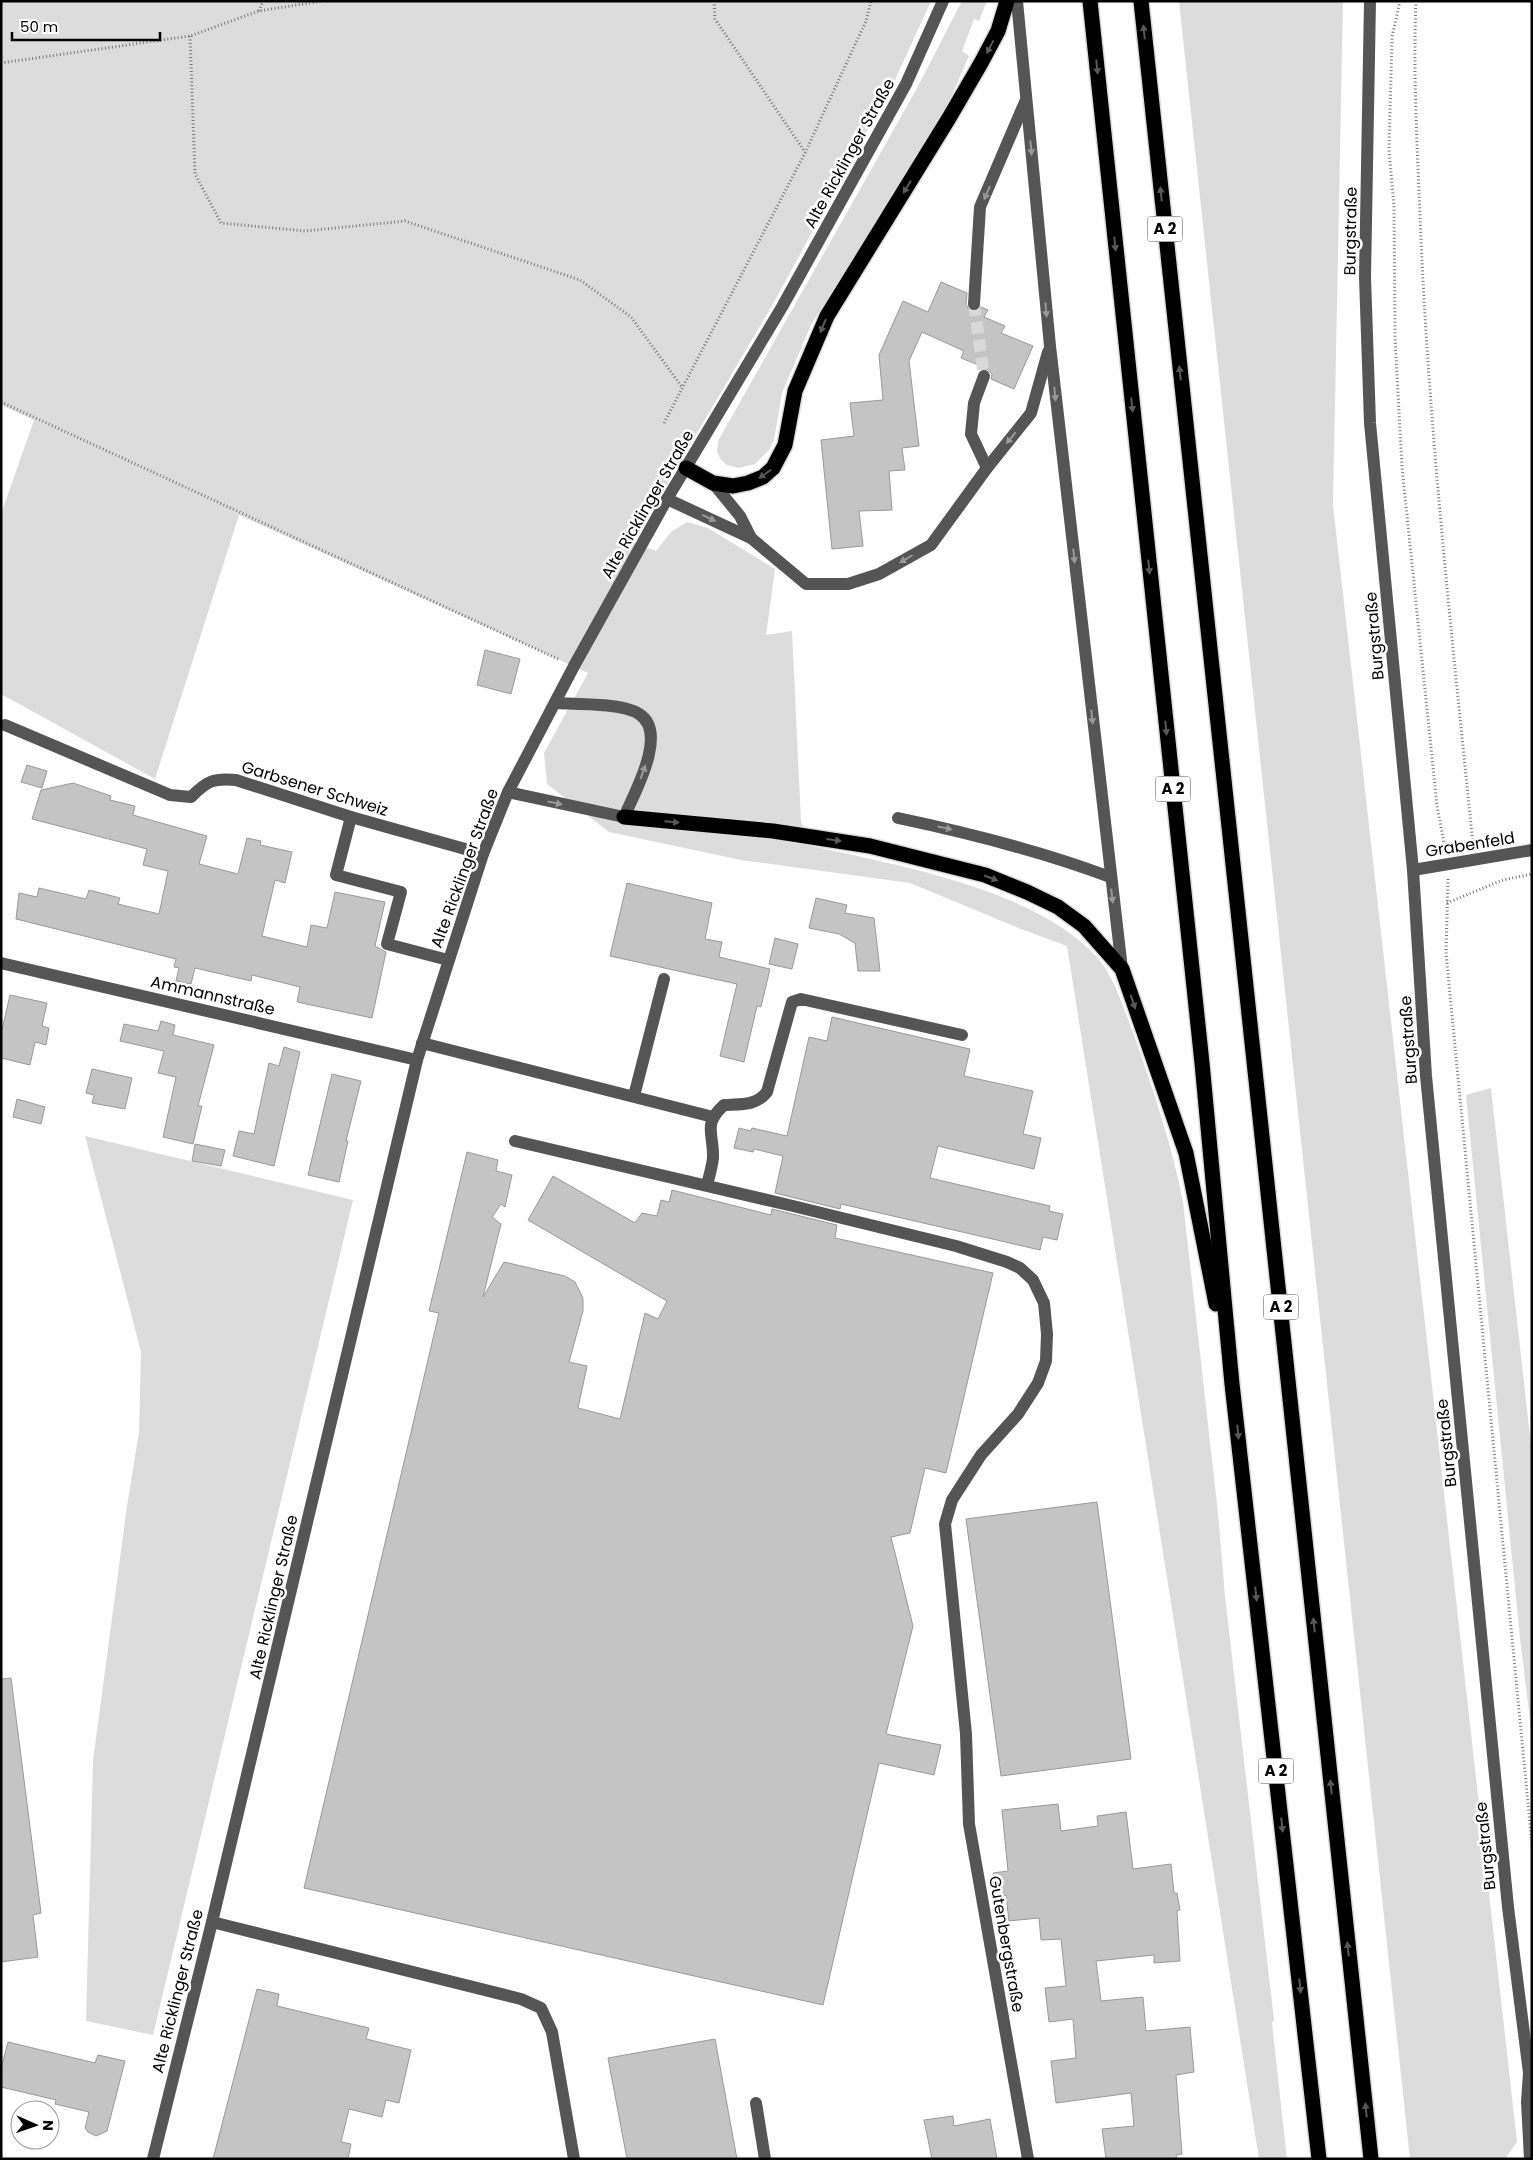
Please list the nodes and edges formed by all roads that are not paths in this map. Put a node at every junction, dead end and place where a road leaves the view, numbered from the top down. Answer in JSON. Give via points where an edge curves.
{"nodes":[{"id":1,"x":943,"y":1,"type":"edge"},
{"id":2,"x":1007,"y":1,"type":"edge"},
{"id":3,"x":1017,"y":1,"type":"edge"},
{"id":4,"x":1090,"y":1,"type":"edge"},
{"id":5,"x":1141,"y":1,"type":"edge"},
{"id":6,"x":1370,"y":1,"type":"edge"},
{"id":7,"x":1026,"y":100,"type":"junction"},
{"id":8,"x":974,"y":304,"type":"tunnel mouth"},
{"id":9,"x":1050,"y":346,"type":"junction"},
{"id":10,"x":984,"y":376,"type":"tunnel mouth"},
{"id":11,"x":686,"y":468,"type":"junction"},
{"id":12,"x":987,"y":468,"type":"junction"},
{"id":13,"x":713,"y":483,"type":"junction"},
{"id":14,"x":667,"y":499,"type":"junction"},
{"id":15,"x":751,"y":538,"type":"junction"},
{"id":16,"x":555,"y":703,"type":"junction"},
{"id":17,"x":5,"y":725,"type":"dead end"},
{"id":18,"x":508,"y":792,"type":"junction"},
{"id":19,"x":351,"y":816,"type":"junction"},
{"id":20,"x":624,"y":817,"type":"junction"},
{"id":21,"x":898,"y":818,"type":"dead end"},
{"id":22,"x":1532,"y":850,"type":"edge"},
{"id":23,"x":483,"y":854,"type":"junction"},
{"id":24,"x":1413,"y":870,"type":"junction"},
{"id":25,"x":1110,"y":876,"type":"junction"},
{"id":26,"x":448,"y":960,"type":"junction"},
{"id":27,"x":1,"y":963,"type":"edge"},
{"id":28,"x":1122,"y":969,"type":"junction"},
{"id":29,"x":664,"y":980,"type":"dead end"},
{"id":30,"x":962,"y":1035,"type":"dead end"},
{"id":31,"x":422,"y":1043,"type":"junction"},
{"id":32,"x":417,"y":1060,"type":"junction"},
{"id":33,"x":634,"y":1096,"type":"junction"},
{"id":34,"x":712,"y":1117,"type":"junction"},
{"id":35,"x":515,"y":1141,"type":"dead end"},
{"id":36,"x":707,"y":1185,"type":"junction"},
{"id":37,"x":1232,"y":1384,"type":"junction"},
{"id":38,"x":212,"y":1922,"type":"junction"},
{"id":39,"x":1530,"y":2076,"type":"edge"},
{"id":40,"x":756,"y":2102,"type":"dead end"},
{"id":41,"x":153,"y":2159,"type":"edge"},
{"id":42,"x":574,"y":2159,"type":"edge"},
{"id":43,"x":766,"y":2159,"type":"edge"},
{"id":44,"x":1028,"y":2159,"type":"edge"},
{"id":45,"x":1320,"y":2159,"type":"edge"},
{"id":46,"x":1371,"y":2159,"type":"edge"},
{"id":47,"x":1530,"y":2159,"type":"edge"}],
"edges":[{"from":1,"to":11,"type":"street","name":"Alte Ricklinger Straße","via":[[901,92],[787,298]]},
{"from":2,"to":13,"type":"highway","one_way":true,"via":[[998,31],[950,118],[827,316],[795,391],[785,445],[773,468],[763,477],[748,483],[733,486]]},
{"from":3,"to":7,"type":"street"},
{"from":4,"to":37,"type":"highway","number":"A 2","one_way":true,"via":[[1201,1054]]},
{"from":46,"to":5,"type":"highway","number":"A 2","one_way":true},
{"from":6,"to":24,"type":"street","name":"Burgstraße","via":[[1365,277],[1370,423]]},
{"from":7,"to":8,"type":"street","one_way":true,"via":[[980,207]]},
{"from":7,"to":9,"type":"street","one_way":true},
{"from":9,"to":12,"type":"street","one_way":true,"via":[[1031,413]]},
{"from":9,"to":25,"type":"street","one_way":true},
{"from":10,"to":12,"type":"street","via":[[974,403],[971,434]]},
{"from":11,"to":13,"type":"highway"},
{"from":11,"to":14,"type":"street","name":"Alte Ricklinger Straße"},
{"from":12,"to":15,"type":"street","one_way":true,"via":[[931,545],[879,574],[848,584],[806,584]]},
{"from":13,"to":15,"type":"street","via":[[740,516]]},
{"from":14,"to":15,"type":"street","one_way":true},
{"from":14,"to":16,"type":"street","name":"Alte Ricklinger Straße"},
{"from":16,"to":18,"type":"street","name":"Alte Ricklinger Straße"},
{"from":20,"to":16,"type":"street","one_way":true,"via":[[652,746],[652,733],[641,714],[614,707]]},
{"from":17,"to":19,"type":"street","name":"Garbsener Schweiz","via":[[170,795],[191,797],[202,786],[218,778],[236,780]]},
{"from":18,"to":20,"type":"street","one_way":true},
{"from":18,"to":23,"type":"street","name":"Alte Ricklinger Straße"},
{"from":19,"to":23,"type":"street","name":"Garbsener Schweiz"},
{"from":19,"to":26,"type":"street","via":[[336,875],[401,892],[387,944]]},
{"from":20,"to":28,"type":"highway","one_way":true,"via":[[773,831],[870,846],[985,875],[1073,916]]},
{"from":21,"to":25,"type":"street","one_way":true,"via":[[957,831]]},
{"from":22,"to":24,"type":"street","name":"Grabenfeld"},
{"from":23,"to":26,"type":"street","name":"Alte Ricklinger Straße"},
{"from":24,"to":39,"type":"street","name":"Burgstraße","via":[[1426,1076],[1507,1898]]},
{"from":25,"to":28,"type":"street","one_way":true},
{"from":26,"to":31,"type":"street","name":"Alte Ricklinger Straße"},
{"from":27,"to":32,"type":"street","name":"Ammannstraße"},
{"from":28,"to":37,"type":"highway","one_way":true,"via":[[1186,1153]]},
{"from":29,"to":33,"type":"street"},
{"from":30,"to":34,"type":"street","via":[[801,999],[792,1002],[788,1012],[767,1092],[754,1102],[724,1105]]},
{"from":31,"to":32,"type":"street","name":"Alte Ricklinger Straße"},
{"from":31,"to":33,"type":"street"},
{"from":32,"to":38,"type":"street","name":"Alte Ricklinger Straße"},
{"from":33,"to":34,"type":"street"},
{"from":34,"to":36,"type":"street","via":[[709,1129],[713,1160]]},
{"from":35,"to":36,"type":"street","name":"Gutenbergstraße"},
{"from":36,"to":44,"type":"street","name":"Gutenbergstraße","via":[[956,1246],[1007,1262],[1033,1280],[1044,1303],[1046,1361],[1038,1383],[1018,1414],[981,1455],[952,1500],[945,1524],[966,1734],[969,1824]]},
{"from":37,"to":45,"type":"highway","number":"A 2","one_way":true},
{"from":38,"to":41,"type":"street","name":"Alte Ricklinger Straße"},
{"from":38,"to":42,"type":"street","via":[[521,1999],[541,2008],[552,2032]]},
{"from":39,"to":47,"type":"street","name":"Burgstraße","via":[[1527,2102]]},
{"from":40,"to":43,"type":"street"}]}
